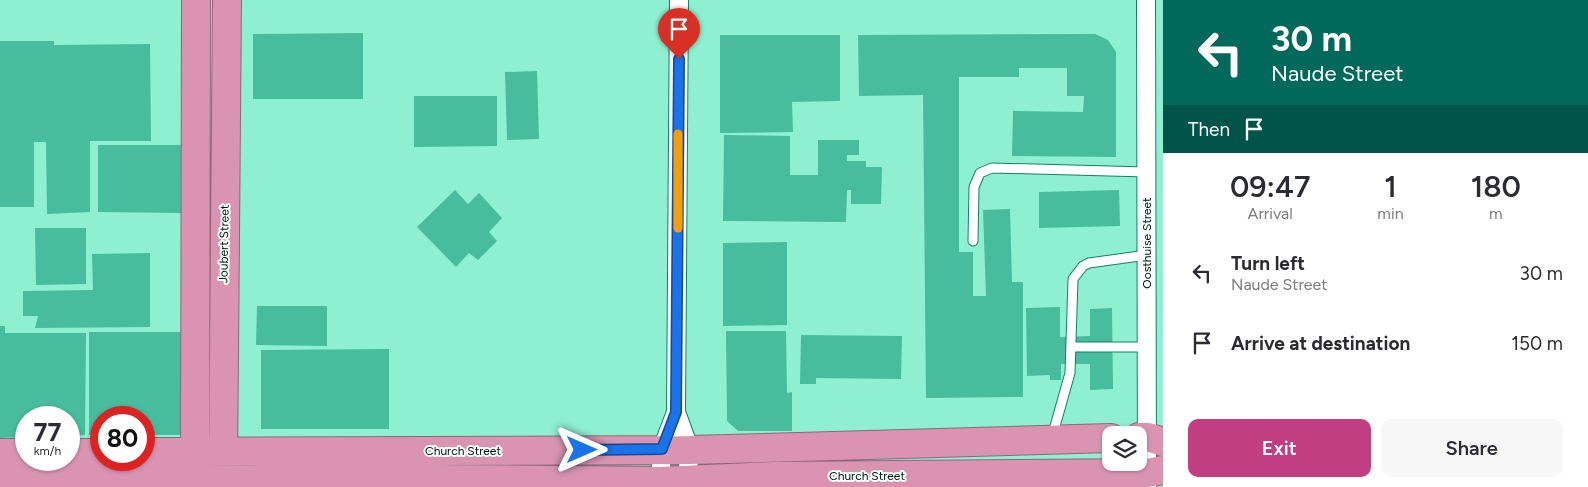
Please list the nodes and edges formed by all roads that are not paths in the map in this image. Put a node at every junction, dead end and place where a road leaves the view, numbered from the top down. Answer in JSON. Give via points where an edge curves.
{"nodes":[{"id":1,"x":196,"y":0,"type":"edge"},
{"id":2,"x":227,"y":0,"type":"edge"},
{"id":3,"x":679,"y":0,"type":"edge"},
{"id":4,"x":1146,"y":0,"type":"edge"},
{"id":5,"x":1148,"y":172,"type":"junction"},
{"id":6,"x":973,"y":241,"type":"dead end"},
{"id":7,"x":1147,"y":255,"type":"junction"},
{"id":8,"x":1071,"y":347,"type":"junction"},
{"id":9,"x":1147,"y":347,"type":"junction"},
{"id":10,"x":676,"y":412,"type":"junction"},
{"id":11,"x":1102,"y":438,"type":"edge"},
{"id":12,"x":1052,"y":439,"type":"junction"},
{"id":13,"x":1150,"y":439,"type":"edge"},
{"id":14,"x":662,"y":449,"type":"junction"},
{"id":15,"x":690,"y":450,"type":"junction"},
{"id":16,"x":0,"y":453,"type":"edge"},
{"id":17,"x":15,"y":453,"type":"edge"},
{"id":18,"x":155,"y":455,"type":"edge"},
{"id":19,"x":209,"y":472,"type":"edge"},
{"id":20,"x":1153,"y":477,"type":"edge"},
{"id":21,"x":0,"y":481,"type":"edge"},
{"id":22,"x":968,"y":481,"type":"edge"},
{"id":23,"x":1009,"y":481,"type":"edge"},
{"id":24,"x":673,"y":484,"type":"edge"}],
"edges":[{"from":1,"to":19,"type":"highway"},
{"from":2,"to":19,"type":"highway","name":"Joubert Street"},
{"from":3,"to":10,"type":"street"},
{"from":4,"to":5,"type":"street","name":"Oosthuise Street"},
{"from":5,"to":6,"type":"lane","via":[[992,168],[980,173],[974,187]]},
{"from":5,"to":7,"type":"street","name":"Oosthuise Street"},
{"from":7,"to":8,"type":"lane","via":[[1089,263],[1078,272],[1072,291]]},
{"from":7,"to":9,"type":"street","name":"Oosthuise Street"},
{"from":8,"to":9,"type":"lane"},
{"from":8,"to":12,"type":"lane","via":[[1070,373]]},
{"from":9,"to":13,"type":"street","name":"Oosthuise Street"},
{"from":10,"to":14,"type":"street"},
{"from":10,"to":15,"type":"street"},
{"from":11,"to":12,"type":"highway","name":"Church Street"},
{"from":12,"to":15,"type":"highway","name":"Church Street"},
{"from":13,"to":20,"type":"street","name":"Oosthuise Street"},
{"from":14,"to":15,"type":"highway","name":"Church Street"},
{"from":14,"to":19,"type":"highway","name":"Church Street"},
{"from":14,"to":24,"type":"street"},
{"from":15,"to":24,"type":"street"},
{"from":16,"to":17,"type":"highway"},
{"from":18,"to":19,"type":"highway","name":"Church Street"},
{"from":19,"to":21,"type":"highway","name":"Church Street"},
{"from":19,"to":24,"type":"highway","name":"Church Street"},
{"from":20,"to":23,"type":"highway","name":"Church Street"},
{"from":22,"to":23,"type":"highway","name":"Church Street"},
{"from":22,"to":24,"type":"highway","name":"Church Street","via":[[776,476]]}]}
